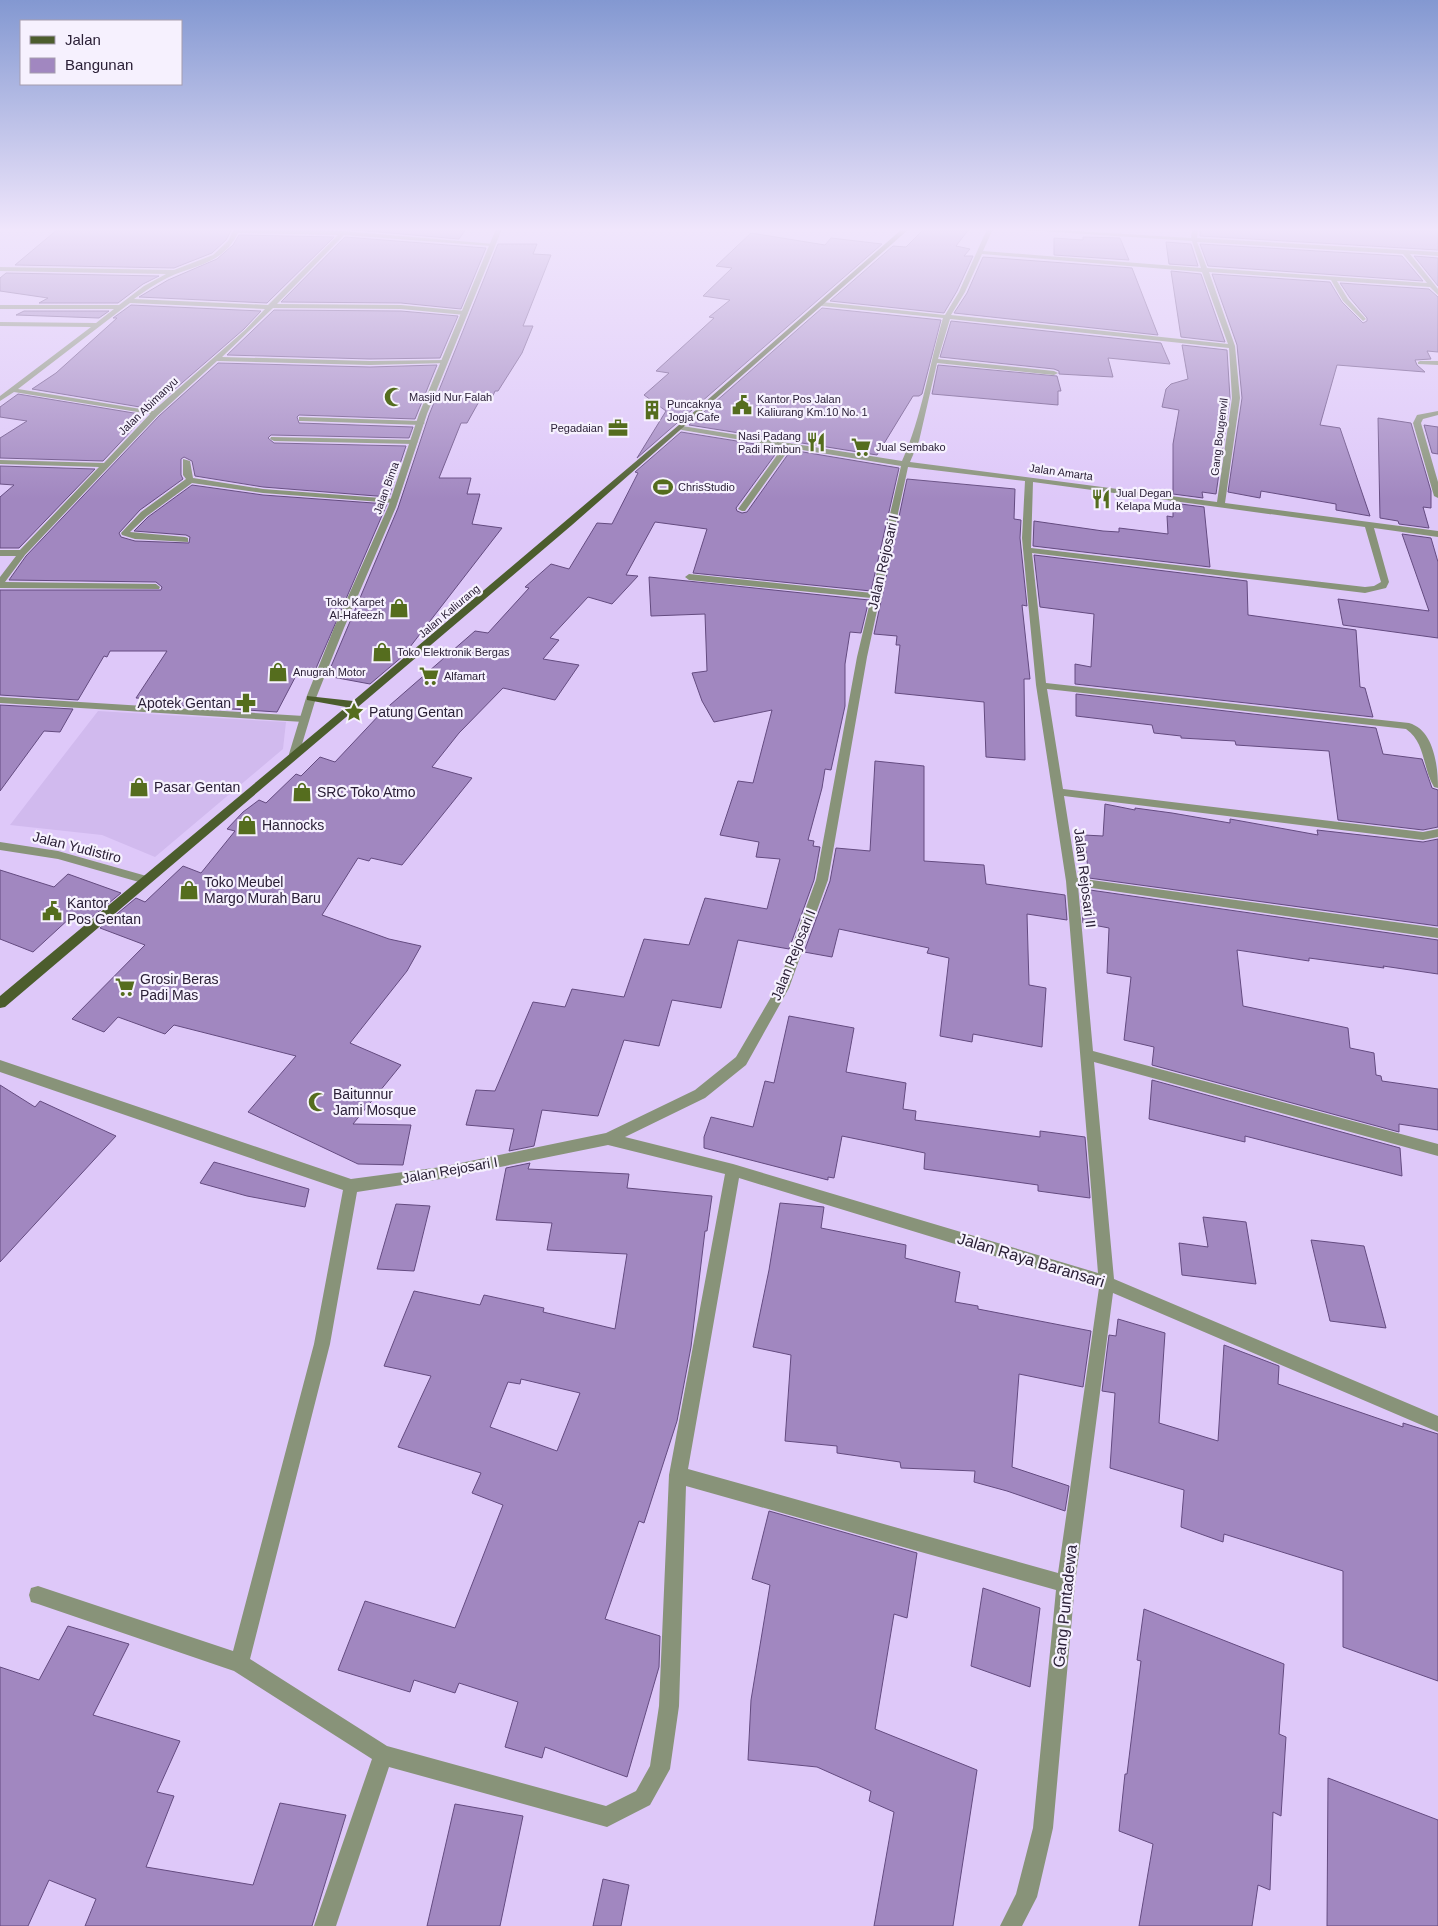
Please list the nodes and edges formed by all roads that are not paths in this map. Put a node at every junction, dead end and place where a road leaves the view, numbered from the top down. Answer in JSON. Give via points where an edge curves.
{"nodes":[{"id":1,"x":105,"y":319,"type":"edge"},
{"id":2,"x":259,"y":319,"type":"edge"},
{"id":3,"x":463,"y":319,"type":"edge"},
{"id":4,"x":805,"y":319,"type":"edge"},
{"id":5,"x":946,"y":319,"type":"edge"},
{"id":6,"x":967,"y":319,"type":"edge"},
{"id":7,"x":1222,"y":319,"type":"edge"},
{"id":8,"x":0,"y":324,"type":"edge"},
{"id":9,"x":97,"y":325,"type":"junction"},
{"id":10,"x":1232,"y":346,"type":"junction"},
{"id":11,"x":214,"y":358,"type":"junction"},
{"id":12,"x":934,"y":361,"type":"junction"},
{"id":13,"x":445,"y":362,"type":"junction"},
{"id":14,"x":1420,"y":363,"type":"dead end"},
{"id":15,"x":1438,"y":363,"type":"edge"},
{"id":16,"x":1054,"y":373,"type":"dead end"},
{"id":17,"x":12,"y":390,"type":"junction"},
{"id":18,"x":0,"y":399,"type":"edge"},
{"id":19,"x":155,"y":413,"type":"junction"},
{"id":20,"x":1438,"y":413,"type":"edge"},
{"id":21,"x":302,"y":419,"type":"dead end"},
{"id":22,"x":420,"y":423,"type":"junction"},
{"id":23,"x":682,"y":428,"type":"junction"},
{"id":24,"x":274,"y":439,"type":"dead end"},
{"id":25,"x":414,"y":442,"type":"junction"},
{"id":26,"x":788,"y":445,"type":"junction"},
{"id":27,"x":186,"y":461,"type":"dead end"},
{"id":28,"x":0,"y":462,"type":"edge"},
{"id":29,"x":905,"y":464,"type":"junction"},
{"id":30,"x":105,"y":465,"type":"junction"},
{"id":31,"x":1029,"y":479,"type":"junction"},
{"id":32,"x":190,"y":480,"type":"junction"},
{"id":33,"x":1438,"y":496,"type":"edge"},
{"id":34,"x":394,"y":501,"type":"junction"},
{"id":35,"x":1221,"y":504,"type":"junction"},
{"id":36,"x":742,"y":509,"type":"dead end"},
{"id":37,"x":1369,"y":524,"type":"junction"},
{"id":38,"x":1438,"y":534,"type":"edge"},
{"id":39,"x":184,"y":540,"type":"dead end"},
{"id":40,"x":1028,"y":550,"type":"junction"},
{"id":41,"x":0,"y":553,"type":"edge"},
{"id":42,"x":22,"y":553,"type":"junction"},
{"id":43,"x":689,"y":577,"type":"dead end"},
{"id":44,"x":0,"y":584,"type":"edge"},
{"id":45,"x":156,"y":586,"type":"dead end"},
{"id":46,"x":875,"y":596,"type":"junction"},
{"id":47,"x":1041,"y":686,"type":"junction"},
{"id":48,"x":311,"y":698,"type":"junction"},
{"id":49,"x":0,"y":700,"type":"edge"},
{"id":50,"x":355,"y":705,"type":"junction"},
{"id":51,"x":304,"y":719,"type":"junction"},
{"id":52,"x":294,"y":754,"type":"junction"},
{"id":53,"x":1438,"y":786,"type":"edge"},
{"id":54,"x":1058,"y":792,"type":"junction"},
{"id":55,"x":1438,"y":834,"type":"edge"},
{"id":56,"x":0,"y":846,"type":"edge"},
{"id":57,"x":146,"y":880,"type":"junction"},
{"id":58,"x":1072,"y":881,"type":"junction"},
{"id":59,"x":1438,"y":933,"type":"edge"},
{"id":60,"x":0,"y":1003,"type":"edge"},
{"id":61,"x":1088,"y":1055,"type":"junction"},
{"id":62,"x":0,"y":1066,"type":"edge"},
{"id":63,"x":608,"y":1139,"type":"junction"},
{"id":64,"x":1438,"y":1150,"type":"edge"},
{"id":65,"x":733,"y":1170,"type":"junction"},
{"id":66,"x":351,"y":1186,"type":"junction"},
{"id":67,"x":1106,"y":1283,"type":"junction"},
{"id":68,"x":1438,"y":1424,"type":"edge"},
{"id":69,"x":678,"y":1476,"type":"junction"},
{"id":70,"x":1066,"y":1584,"type":"junction"},
{"id":71,"x":38,"y":1595,"type":"dead end"},
{"id":72,"x":239,"y":1663,"type":"junction"},
{"id":73,"x":383,"y":1755,"type":"junction"},
{"id":74,"x":325,"y":1926,"type":"edge"},
{"id":75,"x":1011,"y":1926,"type":"edge"}],
"edges":[{"from":1,"to":9,"type":"street"},
{"from":2,"to":11,"type":"street","name":"Jalan Abimanyu"},
{"from":3,"to":13,"type":"street","name":"Jalan Bima"},
{"from":4,"to":23,"type":"main road","name":"Jalan Kaliurang"},
{"from":5,"to":12,"type":"street","name":"Jalan Rejosari I"},
{"from":6,"to":10,"type":"street"},
{"from":7,"to":10,"type":"street","name":"Gang Bougenvil"},
{"from":8,"to":9,"type":"street"},
{"from":9,"to":17,"type":"street"},
{"from":10,"to":35,"type":"street","name":"Gang Bougenvil","via":[[1236,398]]},
{"from":11,"to":13,"type":"street"},
{"from":11,"to":19,"type":"street","name":"Jalan Abimanyu"},
{"from":12,"to":16,"type":"street"},
{"from":12,"to":29,"type":"street","name":"Jalan Rejosari I"},
{"from":13,"to":22,"type":"street","name":"Jalan Bima"},
{"from":14,"to":15,"type":"street"},
{"from":17,"to":18,"type":"street"},
{"from":17,"to":19,"type":"street"},
{"from":19,"to":30,"type":"street","name":"Jalan Abimanyu"},
{"from":20,"to":33,"type":"street","via":[[1420,417],[1417,423]]},
{"from":21,"to":22,"type":"street"},
{"from":22,"to":25,"type":"street","name":"Jalan Bima"},
{"from":23,"to":26,"type":"street","name":"Jalan Amarta"},
{"from":23,"to":50,"type":"main road","name":"Jalan Kaliurang"},
{"from":24,"to":25,"type":"street"},
{"from":25,"to":34,"type":"street","name":"Jalan Bima"},
{"from":26,"to":29,"type":"street","name":"Jalan Amarta"},
{"from":26,"to":36,"type":"street"},
{"from":27,"to":32,"type":"street"},
{"from":28,"to":30,"type":"street"},
{"from":29,"to":31,"type":"street","name":"Jalan Amarta"},
{"from":29,"to":46,"type":"street","name":"Jalan Rejosari I"},
{"from":30,"to":42,"type":"street","name":"Jalan Abimanyu"},
{"from":31,"to":35,"type":"street","name":"Jalan Amarta"},
{"from":31,"to":40,"type":"street","name":"Jalan Rejosari II"},
{"from":32,"to":34,"type":"street","via":[[263,491]]},
{"from":32,"to":39,"type":"street","via":[[140,517],[125,533]]},
{"from":34,"to":48,"type":"street","name":"Jalan Bima"},
{"from":35,"to":37,"type":"street","name":"Jalan Amarta"},
{"from":37,"to":38,"type":"street","name":"Jalan Amarta"},
{"from":37,"to":40,"type":"street","via":[[1385,582],[1376,589],[1365,590]]},
{"from":40,"to":47,"type":"street","name":"Jalan Rejosari II"},
{"from":41,"to":42,"type":"street"},
{"from":42,"to":44,"type":"street","name":"Jalan Abimanyu"},
{"from":43,"to":46,"type":"street"},
{"from":44,"to":45,"type":"street"},
{"from":46,"to":63,"type":"street","name":"Jalan Rejosari I","via":[[822,880],[783,988],[741,1061],[700,1094]]},
{"from":47,"to":53,"type":"street","via":[[1409,726],[1424,738]]},
{"from":47,"to":54,"type":"street","name":"Jalan Rejosari II"},
{"from":48,"to":50,"type":"main road"},
{"from":48,"to":51,"type":"street","name":"Jalan Bima"},
{"from":49,"to":51,"type":"street"},
{"from":50,"to":52,"type":"main road","name":"Jalan Kaliurang"},
{"from":51,"to":52,"type":"street","name":"Jalan Bima"},
{"from":52,"to":57,"type":"main road","name":"Jalan Kaliurang"},
{"from":54,"to":55,"type":"street","via":[[1423,836]]},
{"from":54,"to":58,"type":"street","name":"Jalan Rejosari II"},
{"from":56,"to":57,"type":"street","name":"Jalan Yudistiro","via":[[58,855]]},
{"from":57,"to":60,"type":"main road","name":"Jalan Kaliurang"},
{"from":58,"to":59,"type":"street"},
{"from":58,"to":61,"type":"street","name":"Jalan Rejosari II"},
{"from":61,"to":64,"type":"street"},
{"from":61,"to":67,"type":"street","name":"Jalan Rejosari II"},
{"from":62,"to":66,"type":"street","name":"Jalan Rejosari I"},
{"from":63,"to":65,"type":"street","name":"Jalan Raya Baransari"},
{"from":63,"to":66,"type":"street","name":"Jalan Rejosari I","via":[[440,1173]]},
{"from":65,"to":67,"type":"street","name":"Jalan Raya Baransari"},
{"from":65,"to":69,"type":"street"},
{"from":66,"to":72,"type":"street","via":[[322,1344]]},
{"from":67,"to":68,"type":"street","name":"Jalan Raya Baransari"},
{"from":67,"to":70,"type":"street","name":"Gang Puntadewa"},
{"from":69,"to":70,"type":"street"},
{"from":69,"to":73,"type":"street","via":[[669,1706],[660,1769],[643,1798],[607,1817]]},
{"from":70,"to":75,"type":"street","name":"Gang Puntadewa","via":[[1043,1828],[1026,1897]]},
{"from":71,"to":72,"type":"street"},
{"from":72,"to":73,"type":"street"},
{"from":73,"to":74,"type":"street"}]}
